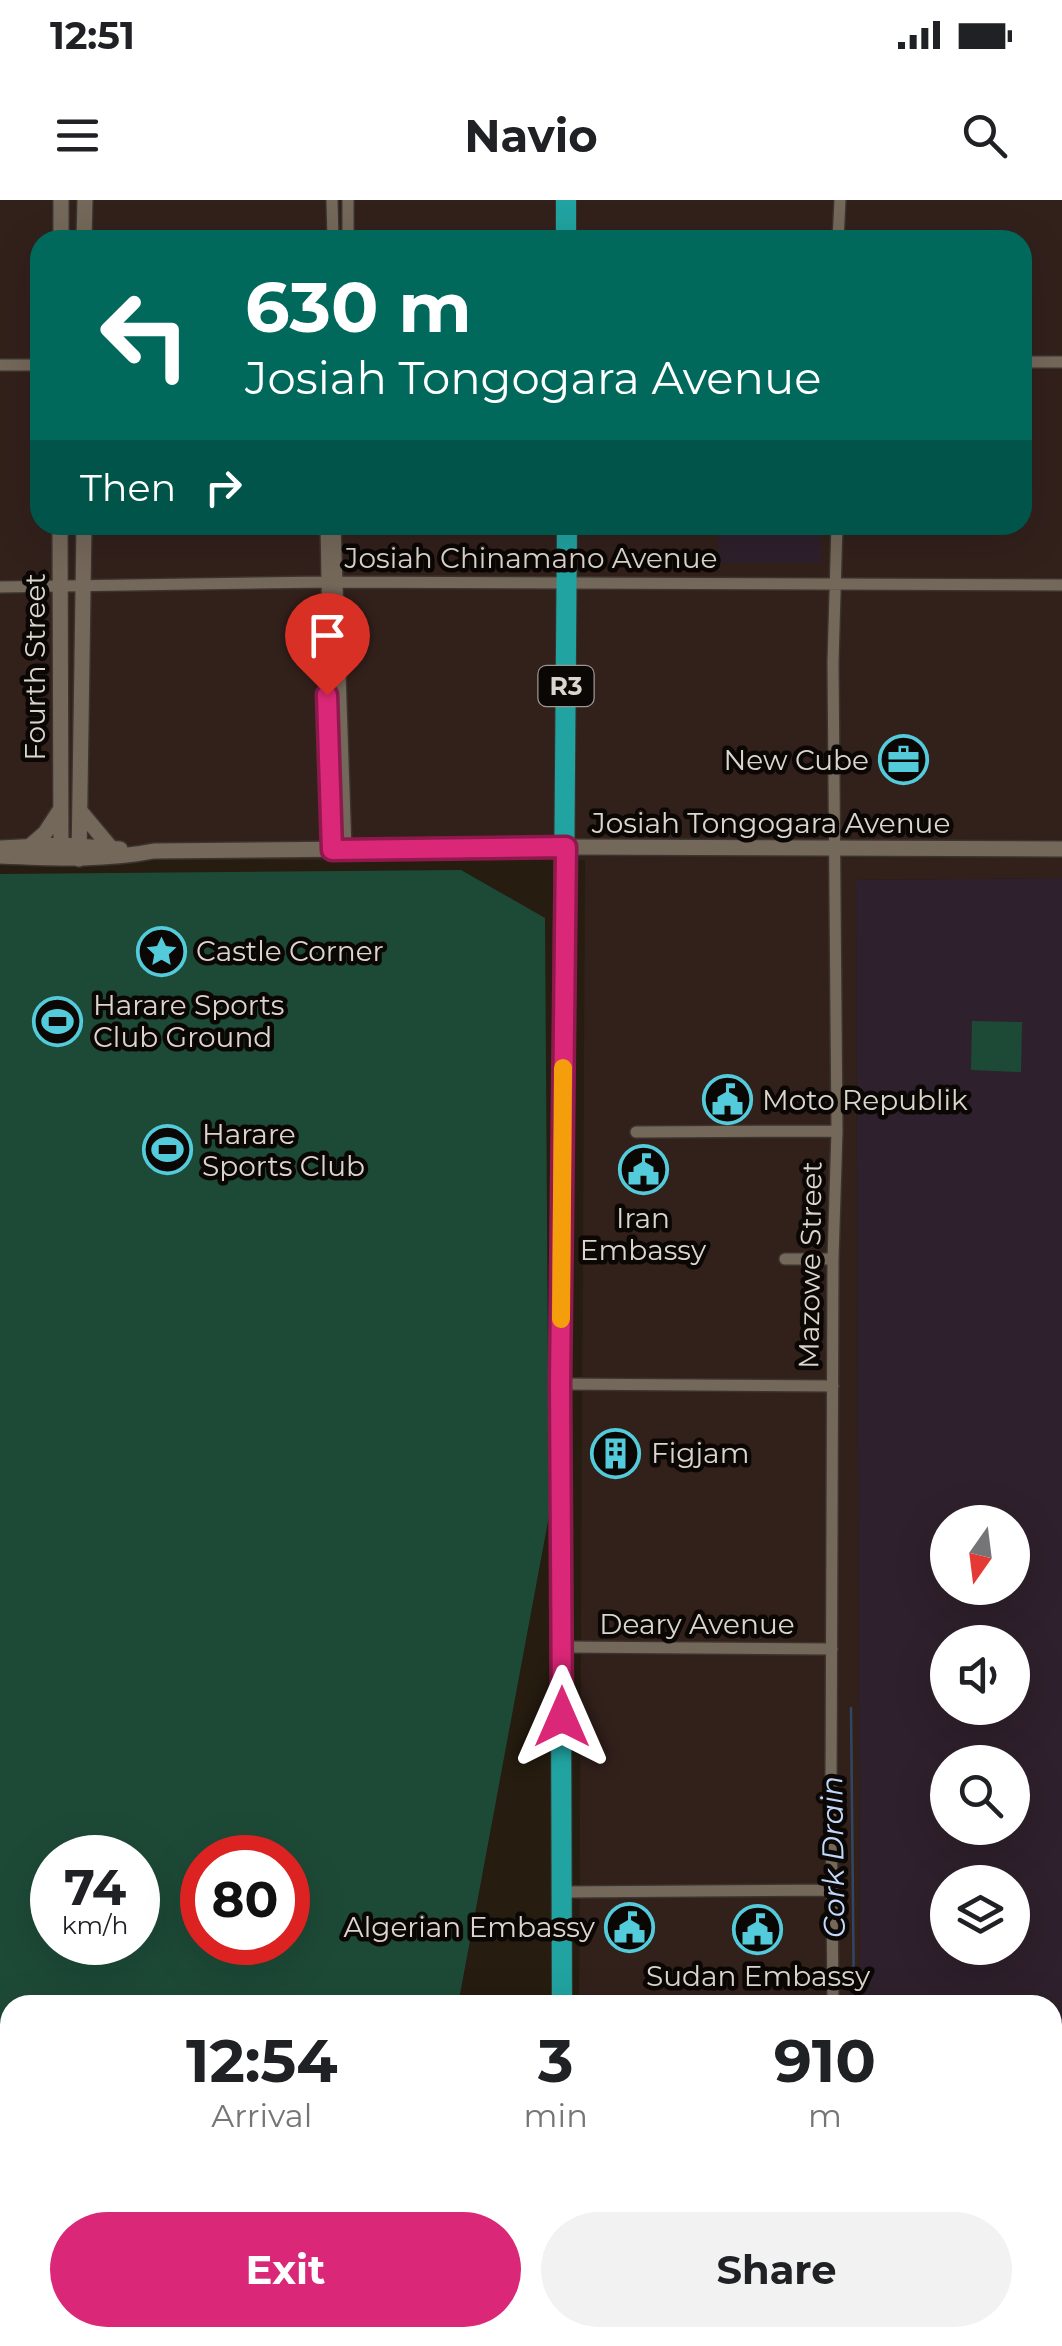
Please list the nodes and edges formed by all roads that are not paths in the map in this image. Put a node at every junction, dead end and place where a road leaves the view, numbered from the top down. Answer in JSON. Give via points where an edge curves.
{"nodes":[{"id":1,"x":60,"y":200,"type":"edge"},
{"id":2,"x":85,"y":200,"type":"edge"},
{"id":3,"x":332,"y":200,"type":"edge"},
{"id":4,"x":348,"y":200,"type":"edge"},
{"id":5,"x":566,"y":200,"type":"edge"},
{"id":6,"x":840,"y":200,"type":"edge"},
{"id":7,"x":61,"y":230,"type":"edge"},
{"id":8,"x":84,"y":230,"type":"edge"},
{"id":9,"x":333,"y":230,"type":"edge"},
{"id":10,"x":348,"y":230,"type":"edge"},
{"id":11,"x":566,"y":230,"type":"edge"},
{"id":12,"x":838,"y":230,"type":"edge"},
{"id":13,"x":1032,"y":362,"type":"edge"},
{"id":14,"x":1062,"y":362,"type":"edge"},
{"id":15,"x":0,"y":365,"type":"edge"},
{"id":16,"x":30,"y":365,"type":"edge"},
{"id":17,"x":60,"y":535,"type":"edge"},
{"id":18,"x":84,"y":535,"type":"edge"},
{"id":19,"x":327,"y":535,"type":"edge"},
{"id":20,"x":335,"y":535,"type":"edge"},
{"id":21,"x":567,"y":535,"type":"edge"},
{"id":22,"x":837,"y":535,"type":"edge"},
{"id":23,"x":331,"y":582,"type":"junction"},
{"id":24,"x":567,"y":584,"type":"junction"},
{"id":25,"x":836,"y":584,"type":"junction"},
{"id":26,"x":1062,"y":585,"type":"edge"},
{"id":27,"x":60,"y":586,"type":"junction"},
{"id":28,"x":84,"y":587,"type":"junction"},
{"id":29,"x":0,"y":588,"type":"edge"},
{"id":30,"x":60,"y":810,"type":"junction"},
{"id":31,"x":81,"y":812,"type":"junction"},
{"id":32,"x":30,"y":846,"type":"junction"},
{"id":33,"x":566,"y":847,"type":"junction"},
{"id":34,"x":0,"y":848,"type":"edge"},
{"id":35,"x":111,"y":848,"type":"junction"},
{"id":36,"x":1062,"y":849,"type":"edge"},
{"id":37,"x":339,"y":850,"type":"junction"},
{"id":38,"x":836,"y":850,"type":"junction"},
{"id":39,"x":154,"y":851,"type":"junction"},
{"id":40,"x":61,"y":852,"type":"junction"},
{"id":41,"x":79,"y":852,"type":"junction"},
{"id":42,"x":0,"y":856,"type":"edge"},
{"id":43,"x":837,"y":1131,"type":"junction"},
{"id":44,"x":636,"y":1132,"type":"dead end"},
{"id":45,"x":833,"y":1259,"type":"junction"},
{"id":46,"x":785,"y":1260,"type":"dead end"},
{"id":47,"x":560,"y":1384,"type":"junction"},
{"id":48,"x":833,"y":1386,"type":"junction"},
{"id":49,"x":562,"y":1647,"type":"junction"},
{"id":50,"x":832,"y":1649,"type":"junction"},
{"id":51,"x":833,"y":1890,"type":"junction"},
{"id":52,"x":562,"y":1892,"type":"junction"},
{"id":53,"x":562,"y":1995,"type":"edge"},
{"id":54,"x":833,"y":1995,"type":"edge"}],
"edges":[{"from":1,"to":7,"type":"main road"},
{"from":2,"to":8,"type":"main road"},
{"from":3,"to":9,"type":"street"},
{"from":4,"to":10,"type":"street"},
{"from":5,"to":11,"type":"highway"},
{"from":6,"to":12,"type":"street"},
{"from":13,"to":14,"type":"street"},
{"from":15,"to":16,"type":"street"},
{"from":17,"to":27,"type":"main road","name":"Fourth Street"},
{"from":18,"to":28,"type":"main road"},
{"from":19,"to":23,"type":"street"},
{"from":20,"to":23,"type":"street"},
{"from":21,"to":24,"type":"highway","number":"R3"},
{"from":22,"to":25,"type":"street","name":"Mazowe Street"},
{"from":23,"to":24,"type":"street","name":"Josiah Chinamano Avenue"},
{"from":23,"to":28,"type":"street","name":"Josiah Chinamano Avenue"},
{"from":23,"to":37,"type":"street"},
{"from":24,"to":25,"type":"street","name":"Josiah Chinamano Avenue"},
{"from":24,"to":33,"type":"highway","number":"R3"},
{"from":25,"to":26,"type":"street","name":"Josiah Chinamano Avenue"},
{"from":25,"to":38,"type":"street","name":"Mazowe Street"},
{"from":27,"to":28,"type":"street","name":"Josiah Chinamano Avenue"},
{"from":27,"to":29,"type":"street","name":"Josiah Chinamano Avenue"},
{"from":27,"to":30,"type":"main road","name":"Fourth Street"},
{"from":28,"to":31,"type":"main road"},
{"from":30,"to":32,"type":"main road"},
{"from":30,"to":40,"type":"main road","name":"Fourth Street"},
{"from":31,"to":35,"type":"main road"},
{"from":31,"to":41,"type":"main road"},
{"from":32,"to":34,"type":"main road"},
{"from":32,"to":40,"type":"main road"},
{"from":33,"to":37,"type":"main road","name":"Josiah Tongogara Avenue"},
{"from":33,"to":38,"type":"main road","name":"Josiah Tongogara Avenue"},
{"from":33,"to":47,"type":"highway","number":"R3"},
{"from":35,"to":39,"type":"main road"},
{"from":35,"to":41,"type":"main road"},
{"from":36,"to":38,"type":"main road","name":"Josiah Tongogara Avenue"},
{"from":37,"to":39,"type":"main road","name":"Josiah Tongogara Avenue"},
{"from":38,"to":43,"type":"street","name":"Mazowe Street"},
{"from":39,"to":41,"type":"main road","name":"Josiah Tongogara Avenue"},
{"from":40,"to":41,"type":"main road"},
{"from":40,"to":42,"type":"main road"},
{"from":43,"to":44,"type":"street"},
{"from":43,"to":45,"type":"street","name":"Mazowe Street"},
{"from":45,"to":46,"type":"street"},
{"from":45,"to":48,"type":"street","name":"Mazowe Street"},
{"from":47,"to":48,"type":"street"},
{"from":47,"to":49,"type":"highway","number":"R3"},
{"from":48,"to":50,"type":"street","name":"Mazowe Street"},
{"from":49,"to":50,"type":"street","name":"Deary Avenue"},
{"from":49,"to":52,"type":"highway","number":"R3"},
{"from":50,"to":51,"type":"street","name":"Mazowe Street"},
{"from":51,"to":52,"type":"street"},
{"from":51,"to":54,"type":"street","name":"Mazowe Street"},
{"from":52,"to":53,"type":"highway","number":"R3"}]}
